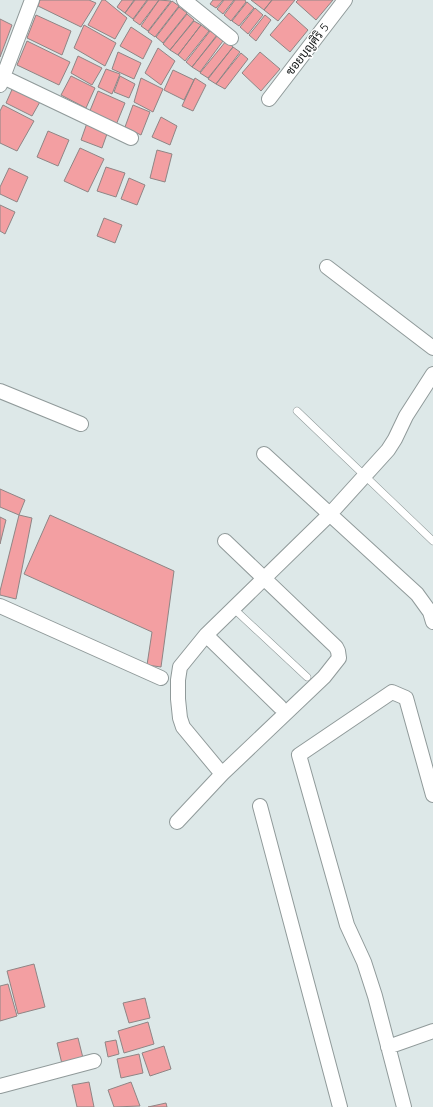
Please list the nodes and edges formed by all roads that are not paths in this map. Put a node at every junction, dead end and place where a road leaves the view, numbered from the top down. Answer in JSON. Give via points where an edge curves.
{"nodes":[{"id":1,"x":32,"y":0,"type":"edge"},
{"id":2,"x":184,"y":0,"type":"edge"},
{"id":3,"x":345,"y":0,"type":"edge"},
{"id":4,"x":231,"y":38,"type":"dead end"},
{"id":5,"x":1,"y":81,"type":"edge"},
{"id":6,"x":269,"y":99,"type":"dead end"},
{"id":7,"x":131,"y":138,"type":"dead end"},
{"id":8,"x":327,"y":267,"type":"dead end"},
{"id":9,"x":433,"y":348,"type":"edge"},
{"id":10,"x":433,"y":374,"type":"edge"},
{"id":11,"x":0,"y":391,"type":"edge"},
{"id":12,"x":297,"y":411,"type":"dead end"},
{"id":13,"x":81,"y":424,"type":"dead end"},
{"id":14,"x":264,"y":454,"type":"dead end"},
{"id":15,"x":364,"y":475,"type":"junction"},
{"id":16,"x":330,"y":514,"type":"junction"},
{"id":17,"x":225,"y":541,"type":"dead end"},
{"id":18,"x":433,"y":541,"type":"edge"},
{"id":19,"x":263,"y":578,"type":"junction"},
{"id":20,"x":0,"y":606,"type":"edge"},
{"id":21,"x":233,"y":608,"type":"junction"},
{"id":22,"x":433,"y":622,"type":"edge"},
{"id":23,"x":206,"y":635,"type":"junction"},
{"id":24,"x":307,"y":677,"type":"dead end"},
{"id":25,"x":161,"y":678,"type":"dead end"},
{"id":26,"x":280,"y":707,"type":"dead end"},
{"id":27,"x":222,"y":774,"type":"junction"},
{"id":28,"x":433,"y":795,"type":"edge"},
{"id":29,"x":260,"y":806,"type":"dead end"},
{"id":30,"x":177,"y":822,"type":"dead end"},
{"id":31,"x":433,"y":1031,"type":"edge"},
{"id":32,"x":388,"y":1047,"type":"junction"},
{"id":33,"x":94,"y":1061,"type":"dead end"},
{"id":34,"x":0,"y":1086,"type":"edge"},
{"id":35,"x":340,"y":1107,"type":"edge"},
{"id":36,"x":404,"y":1107,"type":"edge"}],
"edges":[{"from":1,"to":5,"type":"street"},
{"from":2,"to":4,"type":"street"},
{"from":3,"to":6,"type":"street","name":"ซอยบุญศิริ 5"},
{"from":5,"to":7,"type":"street"},
{"from":8,"to":9,"type":"street"},
{"from":10,"to":15,"type":"street","via":[[388,450]]},
{"from":11,"to":13,"type":"street"},
{"from":12,"to":15,"type":"lane"},
{"from":14,"to":16,"type":"street"},
{"from":15,"to":16,"type":"street"},
{"from":15,"to":18,"type":"lane"},
{"from":16,"to":19,"type":"street"},
{"from":16,"to":22,"type":"street","via":[[417,594],[430,612]]},
{"from":17,"to":19,"type":"street"},
{"from":19,"to":21,"type":"street"},
{"from":19,"to":27,"type":"street","via":[[336,646],[339,658],[324,677]]},
{"from":20,"to":25,"type":"street"},
{"from":21,"to":23,"type":"street"},
{"from":21,"to":24,"type":"lane"},
{"from":23,"to":26,"type":"street"},
{"from":23,"to":27,"type":"street","via":[[180,667],[180,718],[183,727]]},
{"from":27,"to":30,"type":"street"},
{"from":28,"to":32,"type":"street","via":[[406,698],[392,692],[299,755],[347,925],[364,962]]},
{"from":29,"to":35,"type":"street"},
{"from":31,"to":32,"type":"street"},
{"from":32,"to":36,"type":"street"},
{"from":33,"to":34,"type":"street"}]}
